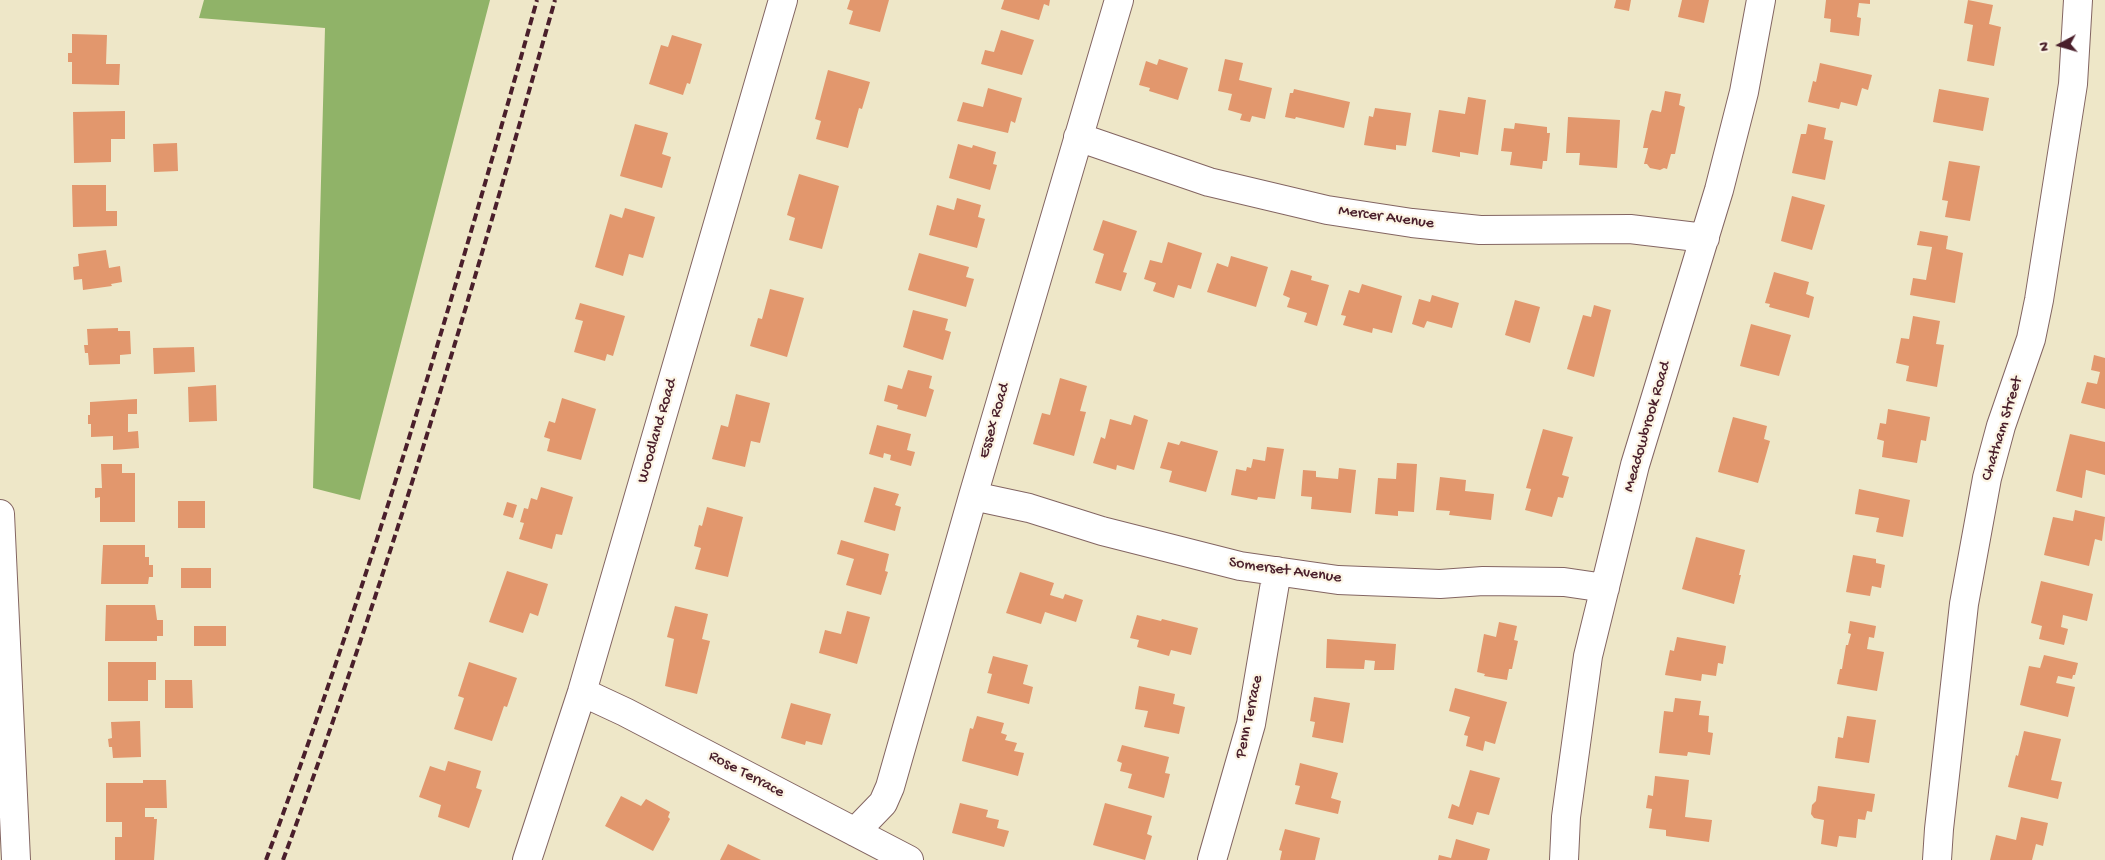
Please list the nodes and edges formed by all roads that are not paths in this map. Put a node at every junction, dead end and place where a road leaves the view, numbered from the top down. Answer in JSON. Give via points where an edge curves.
{"nodes":[{"id":1,"x":783,"y":0,"type":"edge"},
{"id":2,"x":1119,"y":0,"type":"edge"},
{"id":3,"x":1761,"y":0,"type":"edge"},
{"id":4,"x":2078,"y":0,"type":"edge"},
{"id":5,"x":1078,"y":137,"type":"junction"},
{"id":6,"x":1705,"y":238,"type":"junction"},
{"id":7,"x":973,"y":496,"type":"junction"},
{"id":8,"x":0,"y":514,"type":"edge"},
{"id":9,"x":1277,"y":571,"type":"junction"},
{"id":10,"x":1604,"y":588,"type":"junction"},
{"id":11,"x":582,"y":692,"type":"junction"},
{"id":12,"x":855,"y":832,"type":"junction"},
{"id":13,"x":16,"y":860,"type":"edge"},
{"id":14,"x":528,"y":860,"type":"edge"},
{"id":15,"x":909,"y":860,"type":"edge"},
{"id":16,"x":1212,"y":860,"type":"edge"},
{"id":17,"x":1564,"y":860,"type":"edge"},
{"id":18,"x":1938,"y":860,"type":"edge"}],
"edges":[{"from":1,"to":11,"type":"street","name":"Woodland Road"},
{"from":2,"to":5,"type":"street","name":"Essex Road"},
{"from":3,"to":6,"type":"street","name":"Meadowbrook Road","via":[[1744,92]]},
{"from":4,"to":18,"type":"street","name":"Chatham Street","via":[[2072,84],[2039,300],[1987,478],[1964,604]]},
{"from":5,"to":6,"type":"street","name":"Mercer Avenue","via":[[1209,182],[1327,210],[1412,224],[1480,230],[1630,229]]},
{"from":5,"to":7,"type":"street","name":"Essex Road"},
{"from":6,"to":10,"type":"street","name":"Meadowbrook Road","via":[[1635,465]]},
{"from":7,"to":9,"type":"street","name":"Somerset Avenue","via":[[1029,508],[1166,548],[1240,566]]},
{"from":7,"to":12,"type":"street","name":"Essex Road","via":[[890,787],[883,803]]},
{"from":8,"to":13,"type":"street"},
{"from":9,"to":10,"type":"street","name":"Somerset Avenue","via":[[1338,580],[1440,584],[1564,582]]},
{"from":9,"to":16,"type":"street","name":"Penn Terrace","via":[[1251,724]]},
{"from":10,"to":17,"type":"street","name":"Meadowbrook Road","via":[[1588,656],[1566,817]]},
{"from":11,"to":12,"type":"street","name":"Rose Terrace"},
{"from":11,"to":14,"type":"street","name":"Woodland Road"},
{"from":12,"to":15,"type":"street","name":"Rose Terrace"}]}
